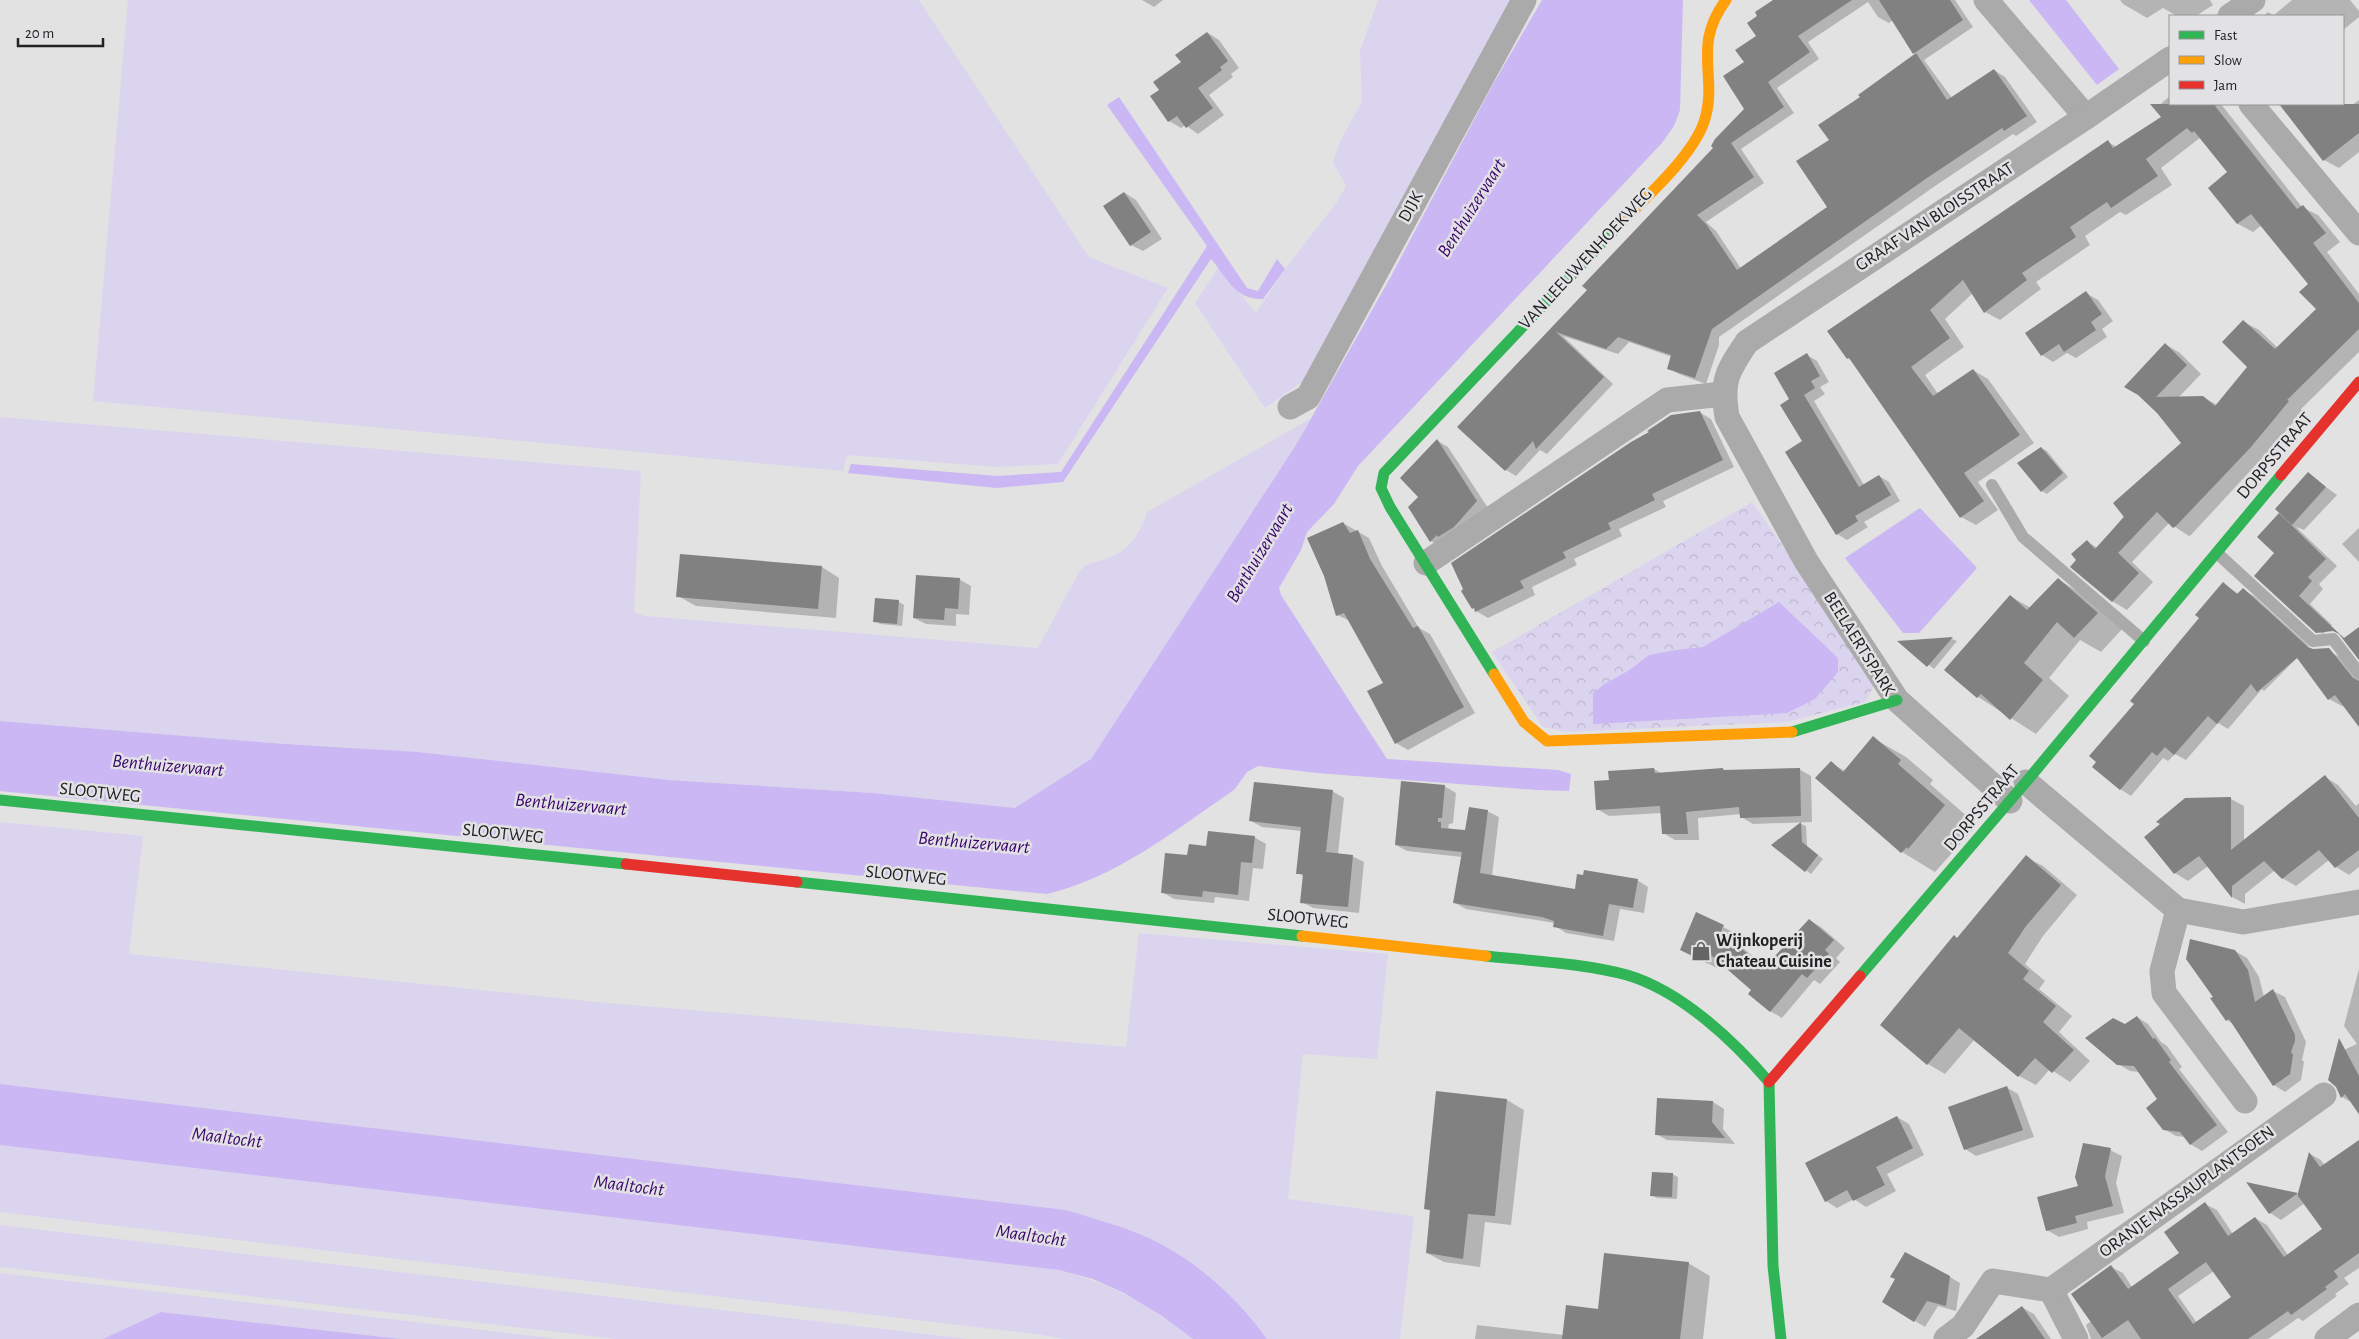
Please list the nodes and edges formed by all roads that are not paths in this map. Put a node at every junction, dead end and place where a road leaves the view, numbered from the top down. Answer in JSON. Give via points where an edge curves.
{"nodes":[{"id":1,"x":1524,"y":0,"type":"edge"},
{"id":2,"x":1726,"y":0,"type":"edge"},
{"id":3,"x":1986,"y":0,"type":"edge"},
{"id":4,"x":2253,"y":0,"type":"edge"},
{"id":5,"x":2231,"y":15,"type":"edge"},
{"id":6,"x":2169,"y":60,"type":"edge"},
{"id":7,"x":2252,"y":105,"type":"edge"},
{"id":8,"x":2086,"y":117,"type":"junction"},
{"id":9,"x":2359,"y":233,"type":"edge"},
{"id":10,"x":2359,"y":382,"type":"edge"},
{"id":11,"x":1723,"y":394,"type":"junction"},
{"id":12,"x":1290,"y":407,"type":"dead end"},
{"id":13,"x":1992,"y":485,"type":"dead end"},
{"id":14,"x":1381,"y":488,"type":"joint"},
{"id":15,"x":2217,"y":553,"type":"junction"},
{"id":16,"x":1426,"y":563,"type":"junction"},
{"id":17,"x":2144,"y":641,"type":"junction"},
{"id":18,"x":2359,"y":673,"type":"edge"},
{"id":19,"x":1897,"y":700,"type":"junction"},
{"id":20,"x":2026,"y":782,"type":"junction"},
{"id":21,"x":0,"y":800,"type":"edge"},
{"id":22,"x":2010,"y":801,"type":"junction"},
{"id":23,"x":2359,"y":902,"type":"edge"},
{"id":24,"x":2178,"y":910,"type":"junction"},
{"id":25,"x":1769,"y":1082,"type":"junction"},
{"id":26,"x":2324,"y":1095,"type":"dead end"},
{"id":27,"x":2245,"y":1101,"type":"dead end"},
{"id":28,"x":2051,"y":1290,"type":"junction"},
{"id":29,"x":2359,"y":1315,"type":"edge"},
{"id":30,"x":1781,"y":1339,"type":"edge"},
{"id":31,"x":1946,"y":1339,"type":"edge"},
{"id":32,"x":2076,"y":1339,"type":"edge"},
{"id":33,"x":2327,"y":1339,"type":"edge"}],
"edges":[{"from":1,"to":12,"type":"street","name":"DIJK","via":[[1308,397]]},
{"from":2,"to":14,"type":"street","name":"VAN LEEUWENHOEKWEG","via":[[1707,30],[1706,111],[1699,136],[1682,158],[1384,473]]},
{"from":3,"to":8,"type":"street"},
{"from":4,"to":5,"type":"street"},
{"from":6,"to":8,"type":"street","name":"GRAAF VAN BLOISSTRAAT"},
{"from":7,"to":9,"type":"street"},
{"from":8,"to":11,"type":"street","name":"GRAAF VAN BLOISSTRAAT","via":[[1747,342],[1728,370]]},
{"from":10,"to":15,"type":"street","name":"DORPSSTRAAT"},
{"from":11,"to":16,"type":"street","via":[[1667,400]]},
{"from":11,"to":19,"type":"street","name":"BEELAERTSPARK","via":[[1727,417],[1806,561]]},
{"from":13,"to":17,"type":"lane","via":[[2022,536]]},
{"from":14,"to":16,"type":"street","name":"BEELAERTSPARK","via":[[1390,508]]},
{"from":15,"to":17,"type":"street","name":"DORPSSTRAAT"},
{"from":15,"to":18,"type":"lane","via":[[2313,641],[2332,639]]},
{"from":16,"to":19,"type":"street","name":"BEELAERTSPARK","via":[[1524,722],[1547,740],[1798,732]]},
{"from":17,"to":20,"type":"street","name":"DORPSSTRAAT"},
{"from":19,"to":22,"type":"street"},
{"from":20,"to":22,"type":"street","name":"DORPSSTRAAT"},
{"from":20,"to":24,"type":"street"},
{"from":21,"to":25,"type":"street","name":"SLOOTWEG","via":[[913,894],[1604,971],[1626,975],[1651,986],[1715,1024]]},
{"from":22,"to":25,"type":"street","name":"DORPSSTRAAT"},
{"from":23,"to":24,"type":"street","via":[[2243,922]]},
{"from":24,"to":27,"type":"street","via":[[2162,971],[2164,993]]},
{"from":25,"to":30,"type":"street","via":[[1774,1266]]},
{"from":26,"to":28,"type":"street","name":"ORANJE NASSAUPLANTSOEN"},
{"from":28,"to":31,"type":"street","via":[[1994,1281],[1963,1326]]},
{"from":28,"to":32,"type":"street"},
{"from":29,"to":33,"type":"street"}]}
